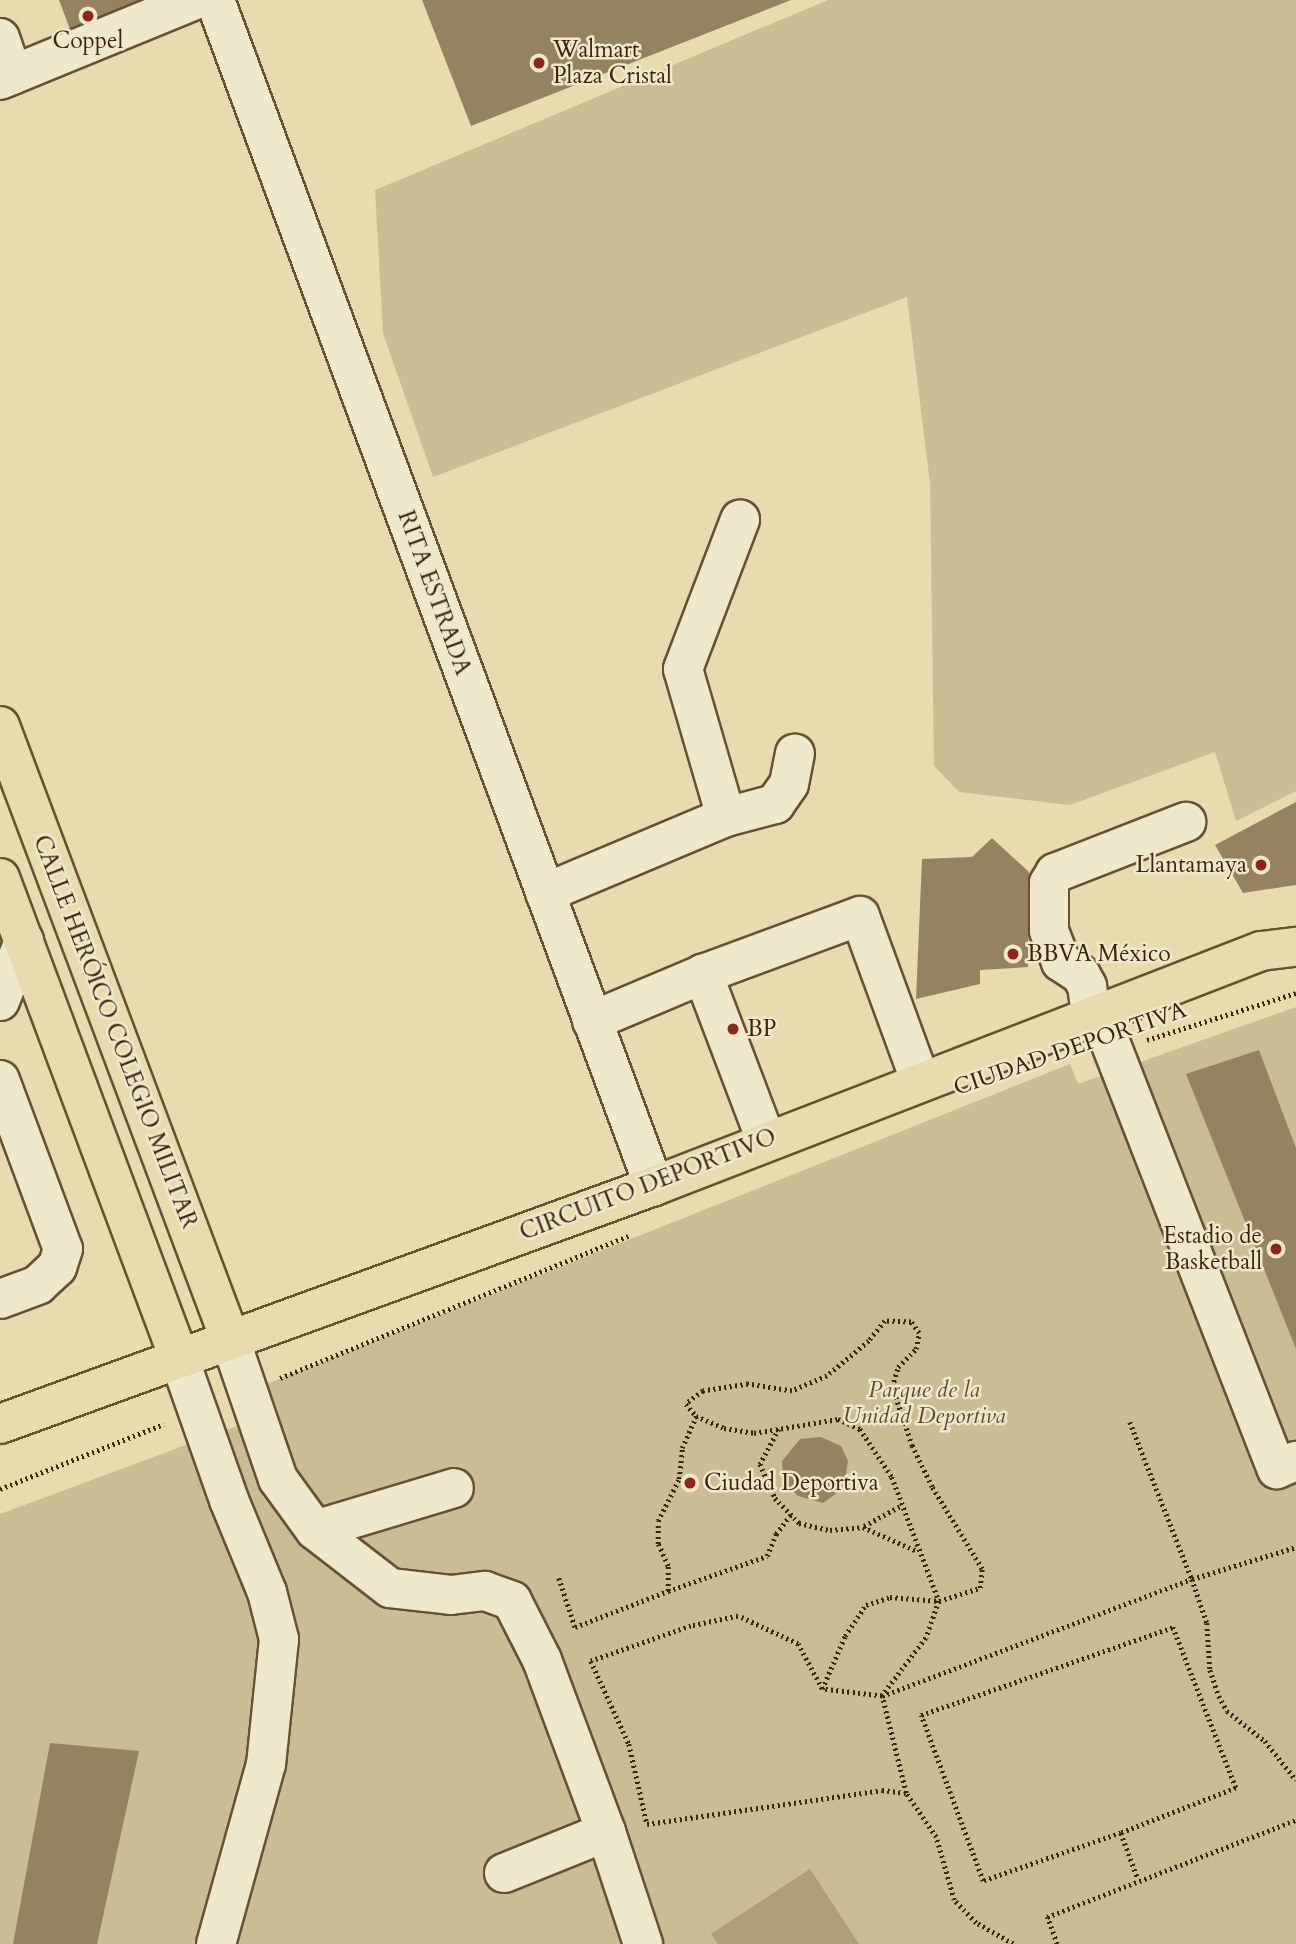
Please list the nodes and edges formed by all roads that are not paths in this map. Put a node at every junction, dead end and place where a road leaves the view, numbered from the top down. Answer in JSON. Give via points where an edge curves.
{"nodes":[{"id":1,"x":195,"y":0,"type":"edge"},
{"id":2,"x":215,"y":0,"type":"edge"},
{"id":3,"x":0,"y":38,"type":"edge"},
{"id":4,"x":7,"y":77,"type":"edge"},
{"id":5,"x":740,"y":520,"type":"dead end"},
{"id":6,"x":0,"y":726,"type":"edge"},
{"id":7,"x":795,"y":754,"type":"dead end"},
{"id":8,"x":726,"y":817,"type":"junction"},
{"id":9,"x":1186,"y":822,"type":"dead end"},
{"id":10,"x":0,"y":878,"type":"edge"},
{"id":11,"x":545,"y":893,"type":"junction"},
{"id":12,"x":24,"y":941,"type":"junction"},
{"id":13,"x":1296,"y":947,"type":"edge"},
{"id":14,"x":703,"y":974,"type":"junction"},
{"id":15,"x":0,"y":1001,"type":"edge"},
{"id":16,"x":1095,"y":1013,"type":"junction"},
{"id":17,"x":592,"y":1021,"type":"junction"},
{"id":18,"x":127,"y":1064,"type":"junction"},
{"id":19,"x":0,"y":1080,"type":"edge"},
{"id":20,"x":920,"y":1080,"type":"junction"},
{"id":21,"x":76,"y":1081,"type":"junction"},
{"id":22,"x":766,"y":1139,"type":"junction"},
{"id":23,"x":654,"y":1186,"type":"junction"},
{"id":24,"x":0,"y":1299,"type":"edge"},
{"id":25,"x":229,"y":1339,"type":"junction"},
{"id":26,"x":179,"y":1358,"type":"junction"},
{"id":27,"x":2,"y":1422,"type":"edge"},
{"id":28,"x":1296,"y":1461,"type":"edge"},
{"id":29,"x":454,"y":1488,"type":"dead end"},
{"id":30,"x":315,"y":1530,"type":"junction"},
{"id":31,"x":606,"y":1832,"type":"junction"},
{"id":32,"x":504,"y":1873,"type":"dead end"},
{"id":33,"x":216,"y":1944,"type":"edge"},
{"id":34,"x":643,"y":1944,"type":"edge"}],
"edges":[{"from":1,"to":4,"type":"street"},
{"from":2,"to":11,"type":"street","name":"RITA ESTRADA"},
{"from":3,"to":4,"type":"street"},
{"from":5,"to":8,"type":"street","via":[[683,669]]},
{"from":6,"to":18,"type":"main road","name":"CALLE HERÓICO COLEGIO MILITAR"},
{"from":7,"to":8,"type":"street","via":[[789,784],[775,804]]},
{"from":8,"to":11,"type":"street"},
{"from":9,"to":16,"type":"street","via":[[1055,873],[1049,883],[1049,930],[1061,962],[1081,975]]},
{"from":10,"to":12,"type":"main road"},
{"from":11,"to":17,"type":"street","name":"RITA ESTRADA"},
{"from":12,"to":15,"type":"street"},
{"from":12,"to":21,"type":"main road"},
{"from":13,"to":16,"type":"main road","name":"CIRCUITO DEPORTIVO","via":[[1261,951]]},
{"from":14,"to":17,"type":"street"},
{"from":14,"to":20,"type":"street","via":[[860,916]]},
{"from":14,"to":22,"type":"street"},
{"from":16,"to":20,"type":"main road","name":"CIRCUITO DEPORTIVO"},
{"from":16,"to":28,"type":"street","via":[[1277,1469]]},
{"from":17,"to":23,"type":"street","name":"RITA ESTRADA"},
{"from":18,"to":21,"type":"main road"},
{"from":18,"to":25,"type":"main road","name":"CALLE HERÓICO COLEGIO MILITAR"},
{"from":19,"to":24,"type":"street","via":[[63,1249],[57,1267],[38,1285]]},
{"from":20,"to":22,"type":"main road","name":"CIRCUITO DEPORTIVO"},
{"from":21,"to":26,"type":"main road"},
{"from":22,"to":23,"type":"main road","name":"CIRCUITO DEPORTIVO"},
{"from":23,"to":25,"type":"main road","name":"CIRCUITO DEPORTIVO"},
{"from":25,"to":26,"type":"main road","name":"CIRCUITO DEPORTIVO"},
{"from":25,"to":30,"type":"street","via":[[278,1479]]},
{"from":26,"to":27,"type":"main road","name":"CIRCUITO DEPORTIVO"},
{"from":26,"to":33,"type":"street","via":[[267,1592],[279,1639],[266,1764]]},
{"from":29,"to":30,"type":"street"},
{"from":30,"to":31,"type":"street","via":[[390,1588],[451,1595],[485,1591],[512,1601],[542,1660]]},
{"from":31,"to":32,"type":"street"},
{"from":31,"to":34,"type":"street"}]}
